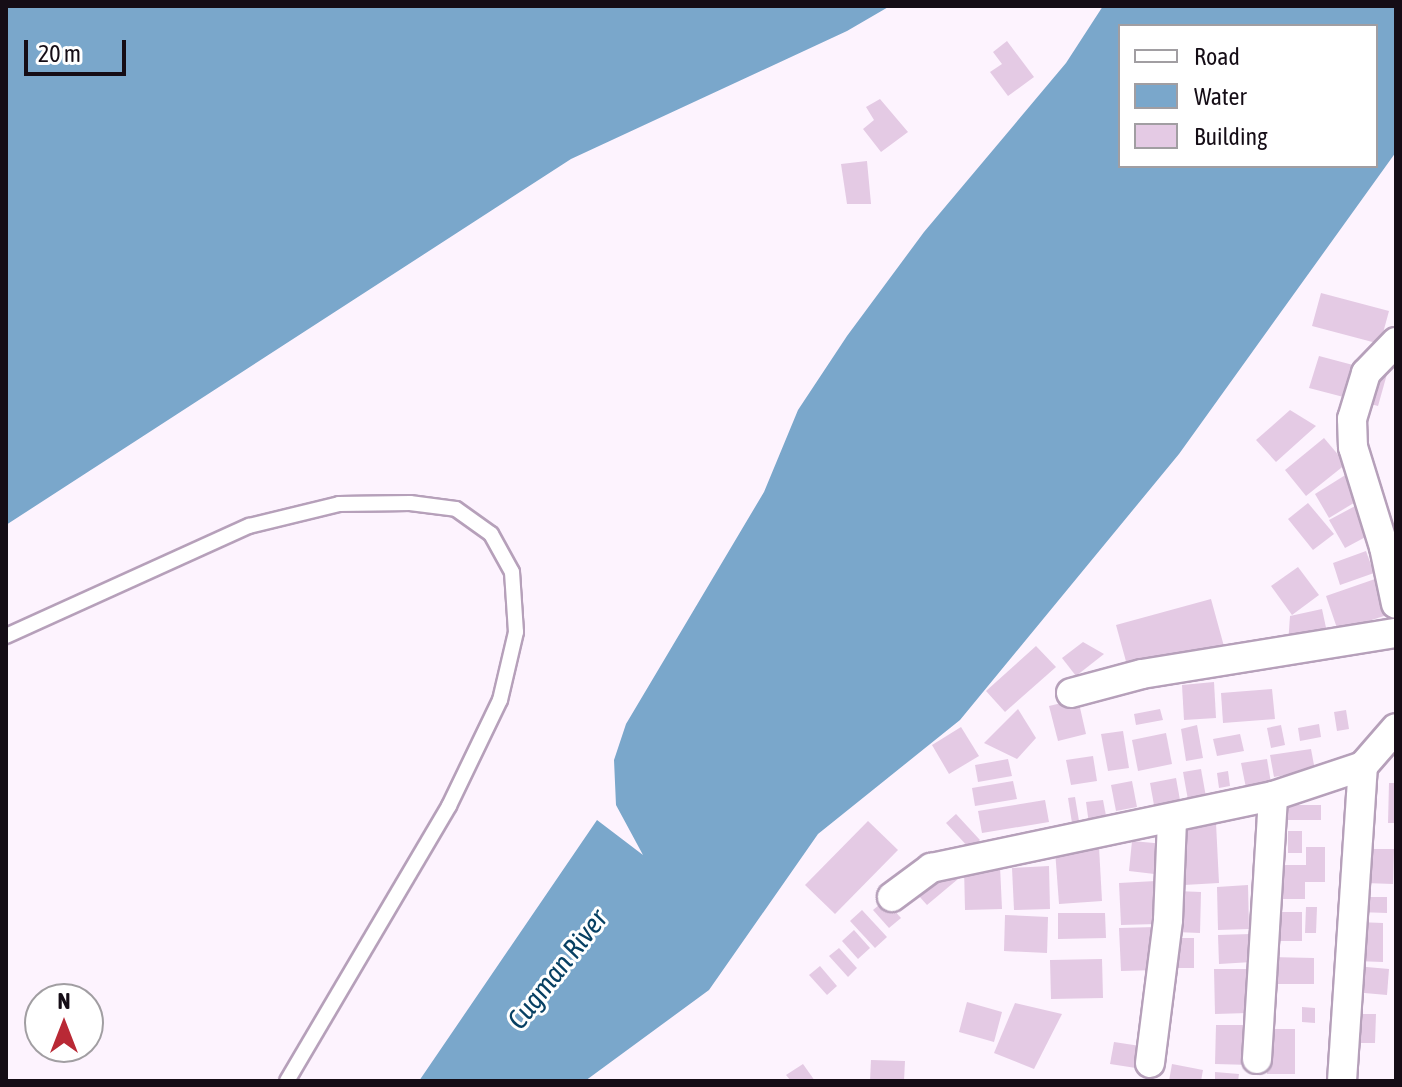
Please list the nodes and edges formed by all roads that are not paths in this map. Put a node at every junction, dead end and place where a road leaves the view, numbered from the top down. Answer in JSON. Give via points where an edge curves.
{"nodes":[{"id":1,"x":1396,"y":342,"type":"edge"},
{"id":2,"x":1396,"y":604,"type":"edge"},
{"id":3,"x":1396,"y":633,"type":"edge"},
{"id":4,"x":6,"y":636,"type":"edge"},
{"id":5,"x":1071,"y":693,"type":"dead end"},
{"id":6,"x":1396,"y":728,"type":"edge"},
{"id":7,"x":1363,"y":766,"type":"junction"},
{"id":8,"x":1273,"y":796,"type":"junction"},
{"id":9,"x":1172,"y":820,"type":"junction"},
{"id":10,"x":892,"y":897,"type":"dead end"},
{"id":11,"x":1257,"y":1059,"type":"dead end"},
{"id":12,"x":1150,"y":1063,"type":"dead end"},
{"id":13,"x":287,"y":1081,"type":"edge"},
{"id":14,"x":1342,"y":1081,"type":"edge"}],
"edges":[{"from":1,"to":2,"type":"street","via":[[1366,373],[1352,419],[1353,447]]},
{"from":3,"to":5,"type":"street","via":[[1142,674]]},
{"from":4,"to":13,"type":"lane","via":[[249,526],[339,504],[410,503],[456,509],[491,534],[512,572],[516,632],[500,700],[449,806]]},
{"from":6,"to":7,"type":"street"},
{"from":7,"to":8,"type":"street"},
{"from":7,"to":14,"type":"street"},
{"from":8,"to":9,"type":"street"},
{"from":8,"to":11,"type":"street"},
{"from":9,"to":10,"type":"street","via":[[931,868]]},
{"from":9,"to":12,"type":"street","via":[[1168,920]]}]}
